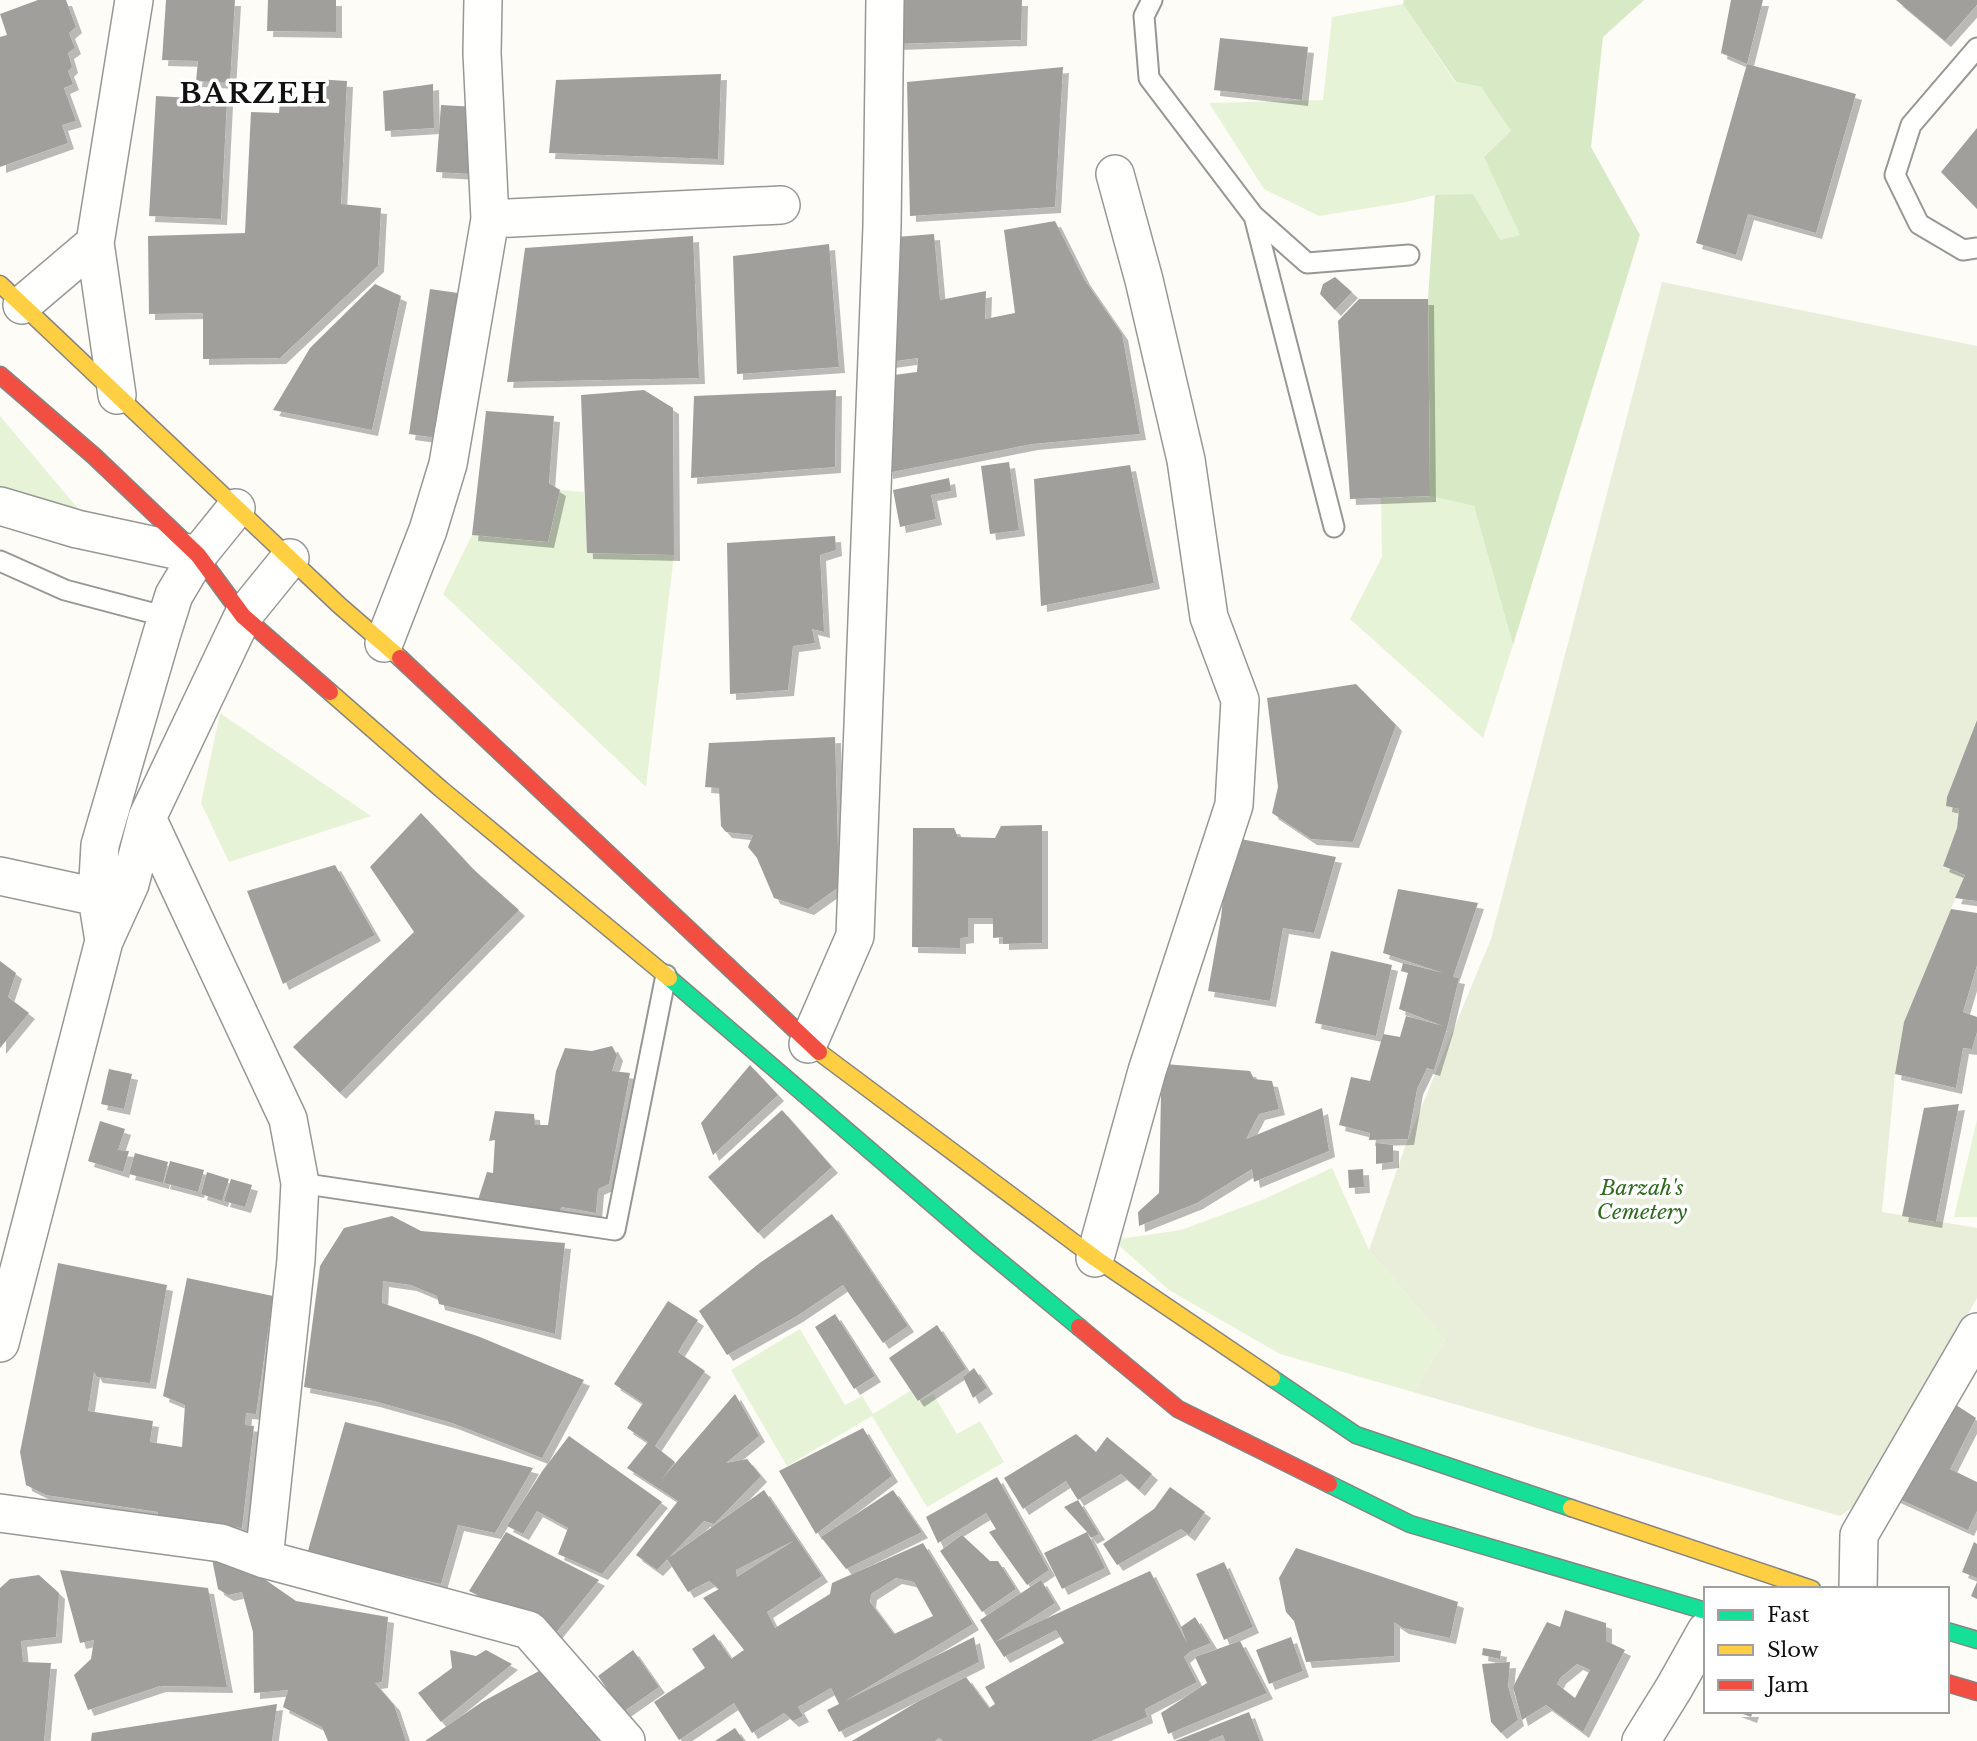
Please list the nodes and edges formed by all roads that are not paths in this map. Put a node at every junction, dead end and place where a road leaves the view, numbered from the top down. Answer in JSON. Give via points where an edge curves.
{"nodes":[{"id":1,"x":134,"y":0,"type":"edge"},
{"id":2,"x":483,"y":0,"type":"edge"},
{"id":3,"x":885,"y":0,"type":"edge"},
{"id":4,"x":1152,"y":0,"type":"edge"},
{"id":5,"x":1977,"y":48,"type":"edge"},
{"id":6,"x":1115,"y":174,"type":"dead end"},
{"id":7,"x":781,"y":205,"type":"dead end"},
{"id":8,"x":1253,"y":215,"type":"junction"},
{"id":9,"x":490,"y":219,"type":"junction"},
{"id":10,"x":95,"y":243,"type":"junction"},
{"id":11,"x":1977,"y":248,"type":"edge"},
{"id":12,"x":1409,"y":255,"type":"dead end"},
{"id":13,"x":11,"y":295,"type":"edge"},
{"id":14,"x":0,"y":375,"type":"edge"},
{"id":15,"x":117,"y":395,"type":"junction"},
{"id":16,"x":0,"y":506,"type":"edge"},
{"id":17,"x":236,"y":508,"type":"junction"},
{"id":18,"x":1334,"y":527,"type":"dead end"},
{"id":19,"x":198,"y":555,"type":"junction"},
{"id":20,"x":289,"y":558,"type":"junction"},
{"id":21,"x":0,"y":561,"type":"edge"},
{"id":22,"x":243,"y":616,"type":"junction"},
{"id":23,"x":167,"y":617,"type":"junction"},
{"id":24,"x":384,"y":643,"type":"junction"},
{"id":25,"x":147,"y":818,"type":"junction"},
{"id":26,"x":5,"y":871,"type":"edge"},
{"id":27,"x":110,"y":898,"type":"junction"},
{"id":28,"x":666,"y":975,"type":"junction"},
{"id":29,"x":808,"y":1044,"type":"junction"},
{"id":30,"x":300,"y":1183,"type":"junction"},
{"id":31,"x":1095,"y":1258,"type":"junction"},
{"id":32,"x":1977,"y":1332,"type":"edge"},
{"id":33,"x":0,"y":1343,"type":"edge"},
{"id":34,"x":0,"y":1513,"type":"edge"},
{"id":35,"x":264,"y":1559,"type":"junction"},
{"id":36,"x":1806,"y":1587,"type":"edge"},
{"id":37,"x":1858,"y":1587,"type":"edge"},
{"id":38,"x":1704,"y":1610,"type":"edge"},
{"id":39,"x":1949,"y":1632,"type":"edge"},
{"id":40,"x":1704,"y":1635,"type":"edge"},
{"id":41,"x":1977,"y":1640,"type":"edge"},
{"id":42,"x":1949,"y":1685,"type":"edge"},
{"id":43,"x":1977,"y":1692,"type":"edge"},
{"id":44,"x":626,"y":1741,"type":"edge"},
{"id":45,"x":1641,"y":1741,"type":"edge"}],
"edges":[{"from":1,"to":10,"type":"street"},
{"from":2,"to":9,"type":"street"},
{"from":3,"to":29,"type":"street","via":[[882,226],[855,936]]},
{"from":4,"to":8,"type":"lane","via":[[1144,16],[1149,78]]},
{"from":5,"to":11,"type":"lane","via":[[1911,125],[1895,175],[1919,224],[1963,250]]},
{"from":6,"to":31,"type":"street","via":[[1186,460],[1209,618],[1240,700],[1234,805],[1147,1071]]},
{"from":7,"to":9,"type":"street"},
{"from":8,"to":12,"type":"lane","via":[[1307,263]]},
{"from":8,"to":18,"type":"lane"},
{"from":9,"to":24,"type":"street","via":[[448,464]]},
{"from":10,"to":13,"type":"street"},
{"from":10,"to":15,"type":"street"},
{"from":13,"to":15,"type":"main road"},
{"from":14,"to":19,"type":"main road"},
{"from":15,"to":17,"type":"main road"},
{"from":16,"to":19,"type":"street","via":[[77,529]]},
{"from":17,"to":19,"type":"street"},
{"from":17,"to":20,"type":"main road"},
{"from":19,"to":22,"type":"main road"},
{"from":19,"to":23,"type":"street","via":[[174,595]]},
{"from":20,"to":22,"type":"street"},
{"from":20,"to":24,"type":"main road"},
{"from":21,"to":23,"type":"lane","via":[[65,590]]},
{"from":22,"to":25,"type":"street"},
{"from":22,"to":28,"type":"main road","via":[[441,789]]},
{"from":23,"to":27,"type":"street","via":[[100,845]]},
{"from":24,"to":29,"type":"main road"},
{"from":25,"to":27,"type":"street","via":[[130,884]]},
{"from":25,"to":30,"type":"street","via":[[288,1119]]},
{"from":26,"to":27,"type":"street"},
{"from":27,"to":33,"type":"street","via":[[104,941]]},
{"from":28,"to":30,"type":"lane","via":[[615,1230]]},
{"from":28,"to":38,"type":"main road","via":[[1178,1409],[1410,1524]]},
{"from":29,"to":31,"type":"main road"},
{"from":30,"to":35,"type":"street"},
{"from":31,"to":36,"type":"main road","via":[[1356,1435]]},
{"from":32,"to":37,"type":"street","via":[[1859,1535]]},
{"from":34,"to":35,"type":"street","via":[[221,1544]]},
{"from":35,"to":44,"type":"street","via":[[529,1630]]},
{"from":39,"to":41,"type":"main road"},
{"from":40,"to":45,"type":"street"},
{"from":42,"to":43,"type":"main road"}]}
